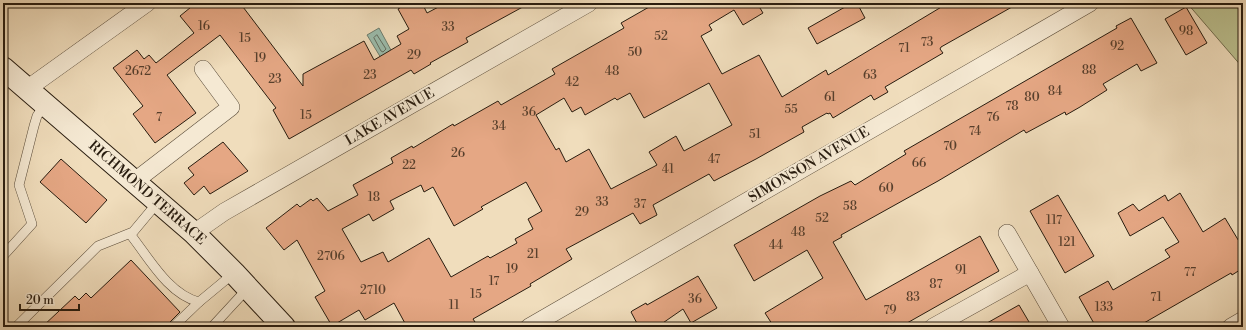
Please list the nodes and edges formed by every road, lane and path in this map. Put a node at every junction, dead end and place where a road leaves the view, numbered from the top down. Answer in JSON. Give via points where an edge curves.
{"nodes":[{"id":1,"x":147,"y":3,"type":"edge"},
{"id":2,"x":589,"y":3,"type":"edge"},
{"id":3,"x":1090,"y":3,"type":"edge"},
{"id":4,"x":3,"y":68,"type":"edge"},
{"id":5,"x":203,"y":69,"type":"dead end"},
{"id":6,"x":27,"y":89,"type":"junction"},
{"id":7,"x":45,"y":104,"type":"junction"},
{"id":8,"x":135,"y":181,"type":"junction"},
{"id":9,"x":158,"y":202,"type":"junction"},
{"id":10,"x":194,"y":233,"type":"junction"},
{"id":11,"x":1007,"y":233,"type":"dead end"},
{"id":12,"x":130,"y":234,"type":"junction"},
{"id":13,"x":3,"y":256,"type":"edge"},
{"id":14,"x":1030,"y":273,"type":"junction"},
{"id":15,"x":241,"y":280,"type":"junction"},
{"id":16,"x":200,"y":302,"type":"junction"},
{"id":17,"x":1243,"y":320,"type":"edge"},
{"id":18,"x":16,"y":327,"type":"edge"},
{"id":19,"x":173,"y":327,"type":"edge"},
{"id":20,"x":212,"y":327,"type":"edge"},
{"id":21,"x":284,"y":327,"type":"edge"},
{"id":22,"x":529,"y":327,"type":"edge"},
{"id":23,"x":933,"y":327,"type":"edge"},
{"id":24,"x":1061,"y":327,"type":"edge"},
{"id":25,"x":1231,"y":327,"type":"edge"}],
"edges":[{"from":1,"to":6,"type":"street"},
{"from":2,"to":10,"type":"street","name":"LAKE AVENUE","via":[[224,212]]},
{"from":3,"to":22,"type":"street","name":"SIMONSON AVENUE"},
{"from":4,"to":6,"type":"main road","name":"RICHMOND TERRACE"},
{"from":5,"to":8,"type":"street","via":[[231,107]]},
{"from":6,"to":7,"type":"main road","name":"RICHMOND TERRACE"},
{"from":7,"to":8,"type":"main road","name":"RICHMOND TERRACE"},
{"from":7,"to":13,"type":"lane","via":[[35,121],[19,185],[32,224]]},
{"from":8,"to":9,"type":"main road","name":"RICHMOND TERRACE"},
{"from":9,"to":10,"type":"main road","name":"RICHMOND TERRACE"},
{"from":9,"to":12,"type":"lane"},
{"from":10,"to":15,"type":"main road","name":"RICHMOND TERRACE"},
{"from":11,"to":14,"type":"street"},
{"from":12,"to":16,"type":"lane","via":[[165,279],[188,299]]},
{"from":12,"to":18,"type":"lane","via":[[98,246]]},
{"from":14,"to":23,"type":"street"},
{"from":14,"to":24,"type":"street"},
{"from":15,"to":16,"type":"lane"},
{"from":15,"to":20,"type":"lane"},
{"from":15,"to":21,"type":"main road","name":"RICHMOND TERRACE"},
{"from":16,"to":19,"type":"lane"},
{"from":17,"to":25,"type":"street"}]}
